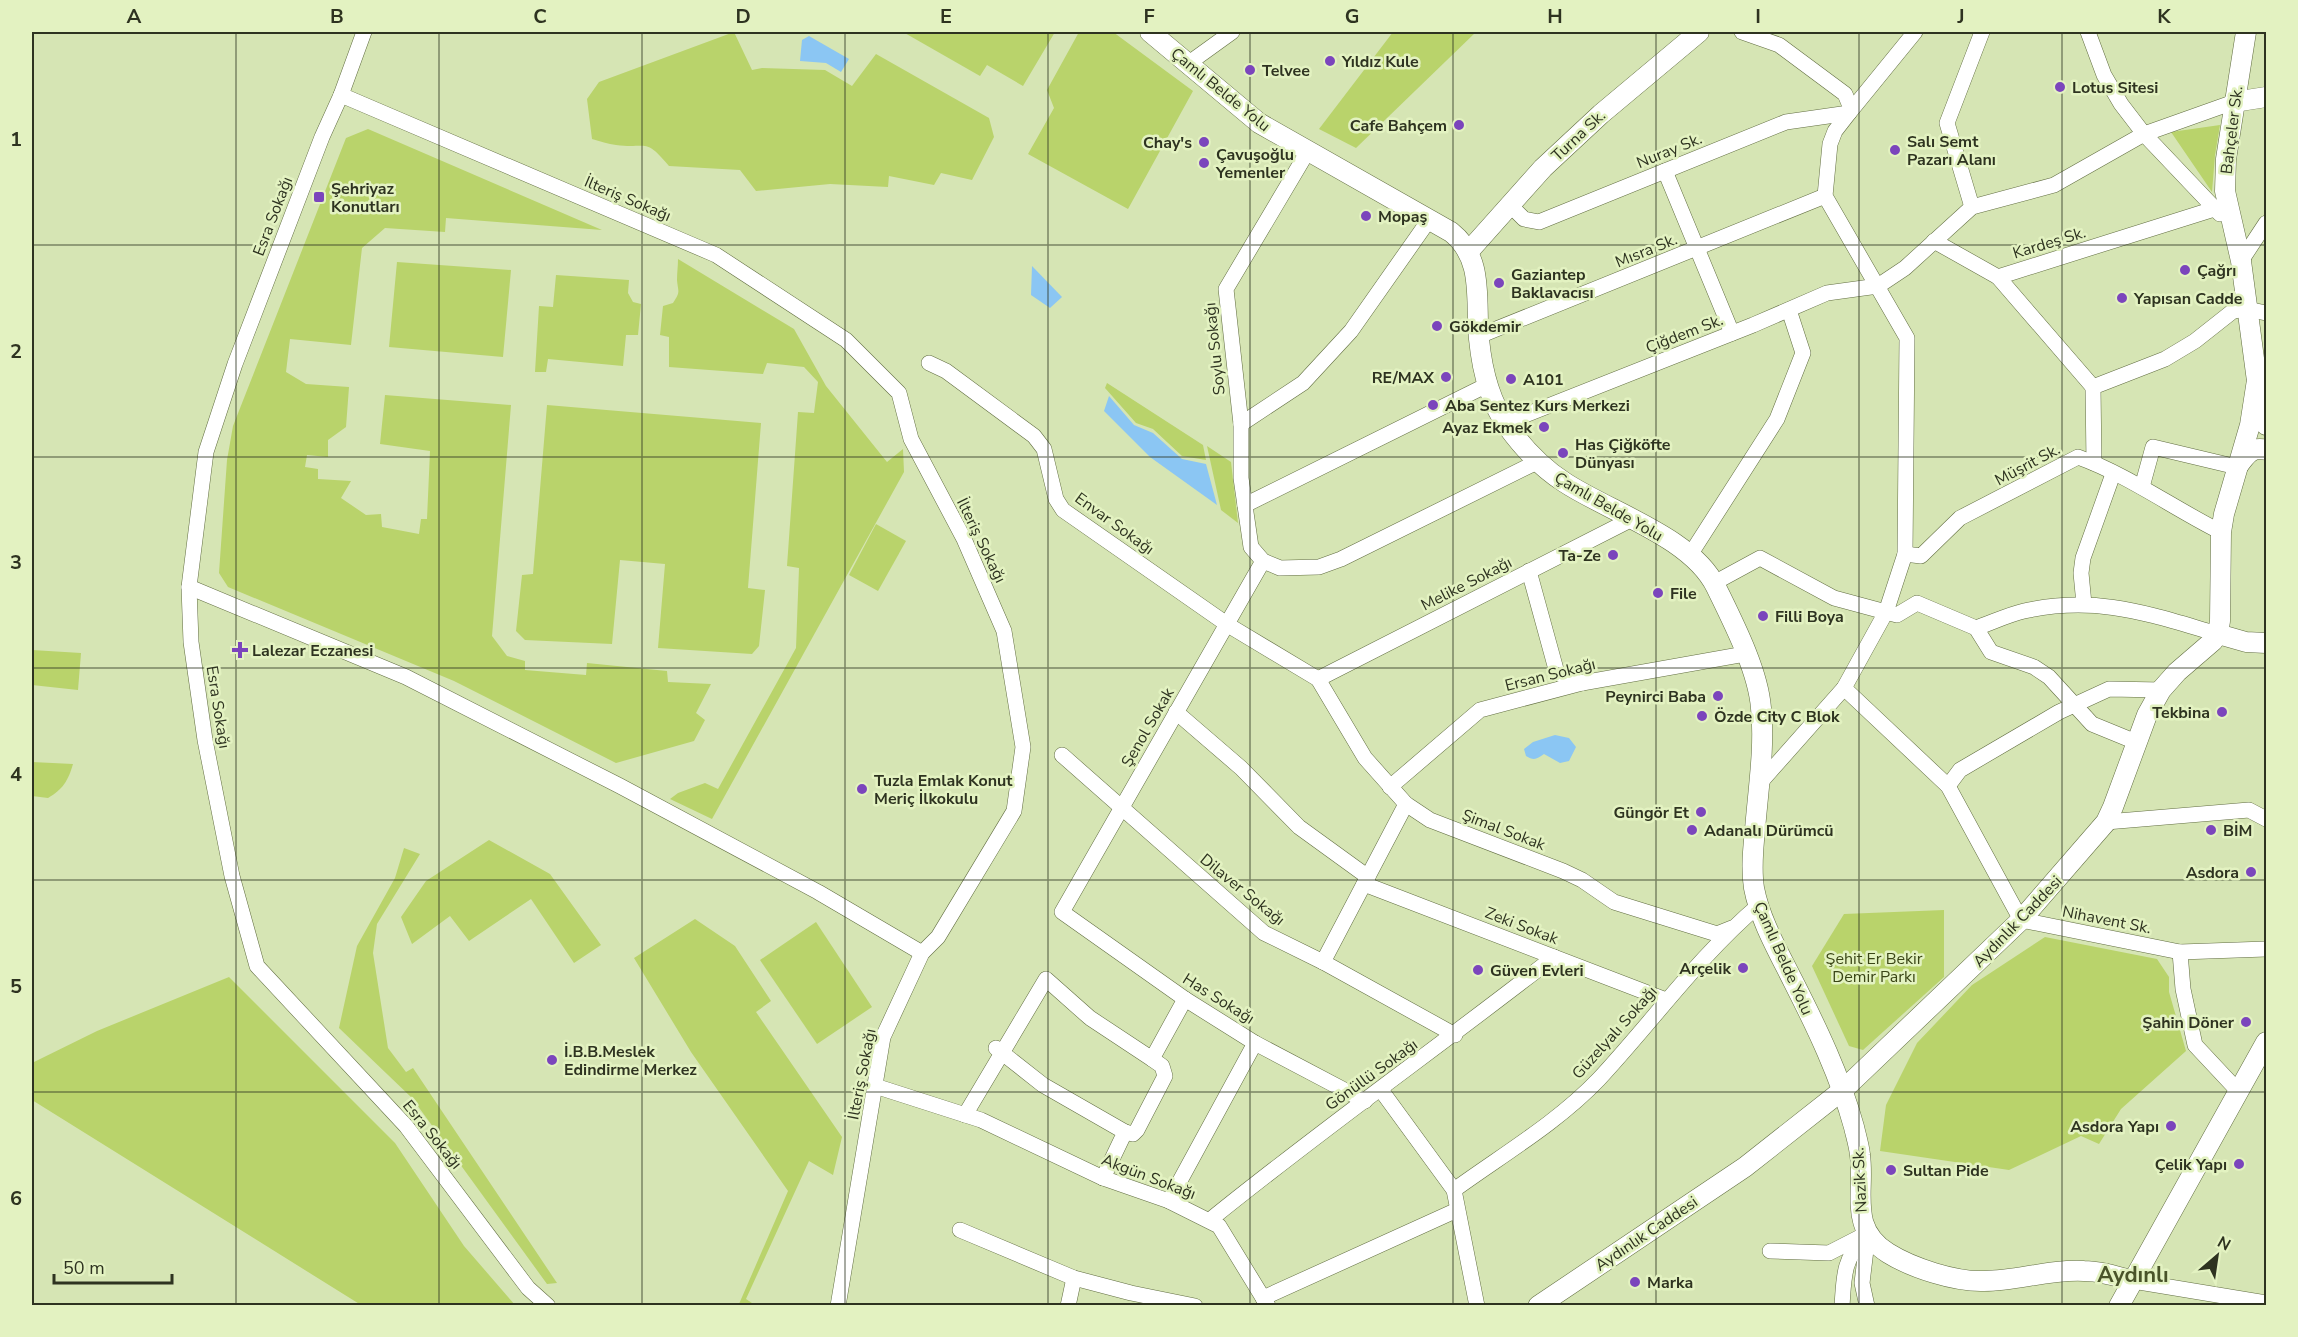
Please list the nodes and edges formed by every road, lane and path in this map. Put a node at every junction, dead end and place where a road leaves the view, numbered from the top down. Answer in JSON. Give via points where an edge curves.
{"nodes":[{"id":1,"x":364,"y":32,"type":"edge"},
{"id":2,"x":1150,"y":32,"type":"edge"},
{"id":3,"x":1233,"y":32,"type":"edge"},
{"id":4,"x":1699,"y":32,"type":"edge"},
{"id":5,"x":1742,"y":32,"type":"edge"},
{"id":6,"x":1914,"y":32,"type":"edge"},
{"id":7,"x":1982,"y":32,"type":"edge"},
{"id":8,"x":2088,"y":32,"type":"edge"},
{"id":9,"x":2246,"y":32,"type":"edge"},
{"id":10,"x":1189,"y":63,"type":"junction"},
{"id":11,"x":342,"y":95,"type":"junction"},
{"id":12,"x":2266,"y":97,"type":"edge"},
{"id":13,"x":2234,"y":102,"type":"junction"},
{"id":14,"x":1849,"y":113,"type":"junction"},
{"id":15,"x":2144,"y":134,"type":"junction"},
{"id":16,"x":1308,"y":151,"type":"junction"},
{"id":17,"x":1665,"y":171,"type":"junction"},
{"id":18,"x":1826,"y":196,"type":"junction"},
{"id":19,"x":1510,"y":205,"type":"junction"},
{"id":20,"x":1972,"y":207,"type":"junction"},
{"id":21,"x":2214,"y":209,"type":"junction"},
{"id":22,"x":1429,"y":220,"type":"junction"},
{"id":23,"x":2266,"y":223,"type":"edge"},
{"id":24,"x":2233,"y":229,"type":"junction"},
{"id":25,"x":1934,"y":241,"type":"junction"},
{"id":26,"x":1698,"y":248,"type":"junction"},
{"id":27,"x":1469,"y":251,"type":"junction"},
{"id":28,"x":2241,"y":261,"type":"junction"},
{"id":29,"x":1998,"y":277,"type":"junction"},
{"id":30,"x":1878,"y":286,"type":"junction"},
{"id":31,"x":2247,"y":309,"type":"junction"},
{"id":32,"x":1789,"y":310,"type":"junction"},
{"id":33,"x":2266,"y":313,"type":"edge"},
{"id":34,"x":1732,"y":333,"type":"junction"},
{"id":35,"x":1479,"y":336,"type":"junction"},
{"id":36,"x":929,"y":363,"type":"dead end"},
{"id":37,"x":2257,"y":380,"type":"junction"},
{"id":38,"x":1487,"y":385,"type":"junction"},
{"id":39,"x":2093,"y":387,"type":"junction"},
{"id":40,"x":1505,"y":423,"type":"junction"},
{"id":41,"x":1241,"y":424,"type":"junction"},
{"id":42,"x":2266,"y":425,"type":"edge"},
{"id":43,"x":2266,"y":450,"type":"edge"},
{"id":44,"x":1537,"y":462,"type":"junction"},
{"id":45,"x":2094,"y":463,"type":"junction"},
{"id":46,"x":2237,"y":467,"type":"junction"},
{"id":47,"x":2113,"y":474,"type":"junction"},
{"id":48,"x":2142,"y":487,"type":"junction"},
{"id":49,"x":1245,"y":505,"type":"junction"},
{"id":50,"x":1632,"y":519,"type":"junction"},
{"id":51,"x":2221,"y":532,"type":"junction"},
{"id":52,"x":1690,"y":555,"type":"junction"},
{"id":53,"x":1913,"y":555,"type":"junction"},
{"id":54,"x":1263,"y":561,"type":"junction"},
{"id":55,"x":1529,"y":571,"type":"junction"},
{"id":56,"x":1714,"y":583,"type":"junction"},
{"id":57,"x":189,"y":587,"type":"junction"},
{"id":58,"x":2084,"y":604,"type":"junction"},
{"id":59,"x":1886,"y":612,"type":"junction"},
{"id":60,"x":1228,"y":625,"type":"junction"},
{"id":61,"x":1976,"y":628,"type":"junction"},
{"id":62,"x":2218,"y":634,"type":"junction"},
{"id":63,"x":2266,"y":643,"type":"edge"},
{"id":64,"x":1745,"y":654,"type":"junction"},
{"id":65,"x":1318,"y":679,"type":"junction"},
{"id":66,"x":1582,"y":683,"type":"junction"},
{"id":67,"x":1844,"y":688,"type":"junction"},
{"id":68,"x":2161,"y":690,"type":"junction"},
{"id":69,"x":2075,"y":705,"type":"junction"},
{"id":70,"x":1176,"y":712,"type":"junction"},
{"id":71,"x":2136,"y":742,"type":"junction"},
{"id":72,"x":1062,"y":754,"type":"dead end"},
{"id":73,"x":1759,"y":784,"type":"junction"},
{"id":74,"x":1948,"y":786,"type":"junction"},
{"id":75,"x":1390,"y":787,"type":"junction"},
{"id":76,"x":1406,"y":804,"type":"junction"},
{"id":77,"x":1122,"y":807,"type":"junction"},
{"id":78,"x":2266,"y":819,"type":"edge"},
{"id":79,"x":2106,"y":822,"type":"junction"},
{"id":80,"x":1366,"y":881,"type":"junction"},
{"id":81,"x":1759,"y":904,"type":"junction"},
{"id":82,"x":1062,"y":912,"type":"joint"},
{"id":83,"x":2021,"y":920,"type":"junction"},
{"id":84,"x":1732,"y":928,"type":"junction"},
{"id":85,"x":2266,"y":949,"type":"edge"},
{"id":86,"x":2180,"y":951,"type":"junction"},
{"id":87,"x":922,"y":953,"type":"junction"},
{"id":88,"x":1554,"y":957,"type":"junction"},
{"id":89,"x":1323,"y":962,"type":"junction"},
{"id":90,"x":1185,"y":999,"type":"junction"},
{"id":91,"x":1666,"y":1000,"type":"junction"},
{"id":92,"x":1455,"y":1035,"type":"junction"},
{"id":93,"x":2266,"y":1042,"type":"edge"},
{"id":94,"x":1255,"y":1043,"type":"junction"},
{"id":95,"x":998,"y":1050,"type":"junction"},
{"id":96,"x":1152,"y":1059,"type":"junction"},
{"id":97,"x":875,"y":1086,"type":"junction"},
{"id":98,"x":1844,"y":1089,"type":"junction"},
{"id":99,"x":1381,"y":1090,"type":"junction"},
{"id":100,"x":2239,"y":1092,"type":"junction"},
{"id":101,"x":1365,"y":1101,"type":"junction"},
{"id":102,"x":965,"y":1115,"type":"junction"},
{"id":103,"x":1125,"y":1132,"type":"junction"},
{"id":104,"x":1103,"y":1178,"type":"junction"},
{"id":105,"x":1454,"y":1190,"type":"junction"},
{"id":106,"x":1169,"y":1201,"type":"junction"},
{"id":107,"x":1457,"y":1210,"type":"junction"},
{"id":108,"x":1210,"y":1220,"type":"junction"},
{"id":109,"x":960,"y":1230,"type":"dead end"},
{"id":110,"x":1868,"y":1233,"type":"junction"},
{"id":111,"x":1770,"y":1251,"type":"dead end"},
{"id":112,"x":1074,"y":1278,"type":"junction"},
{"id":113,"x":2133,"y":1281,"type":"junction"},
{"id":114,"x":1265,"y":1302,"type":"edge"},
{"id":115,"x":2266,"y":1303,"type":"edge"},
{"id":116,"x":548,"y":1305,"type":"edge"},
{"id":117,"x":838,"y":1305,"type":"edge"},
{"id":118,"x":1068,"y":1305,"type":"edge"},
{"id":119,"x":1195,"y":1305,"type":"edge"},
{"id":120,"x":1477,"y":1305,"type":"edge"},
{"id":121,"x":1538,"y":1305,"type":"edge"},
{"id":122,"x":1842,"y":1305,"type":"edge"},
{"id":123,"x":1867,"y":1305,"type":"edge"},
{"id":124,"x":2119,"y":1305,"type":"edge"},
{"id":125,"x":2126,"y":1305,"type":"edge"}],
"edges":[{"from":1,"to":11,"type":"street","name":"Esra Sokağı"},
{"from":2,"to":10,"type":"street","name":"Çamlı Belde Yolu"},
{"from":3,"to":10,"type":"street"},
{"from":4,"to":19,"type":"street","name":"Turna Sk.","via":[[1601,114]]},
{"from":5,"to":14,"type":"street","via":[[1779,45],[1845,94]]},
{"from":6,"to":14,"type":"street"},
{"from":7,"to":20,"type":"street","via":[[1947,123]]},
{"from":8,"to":15,"type":"street","via":[[2104,75]]},
{"from":9,"to":13,"type":"street","name":"Bahçeler Sk."},
{"from":10,"to":16,"type":"street","name":"Çamlı Belde Yolu","via":[[1259,123]]},
{"from":11,"to":57,"type":"street","name":"Esra Sokağı","via":[[322,137],[206,452]]},
{"from":11,"to":87,"type":"street","name":"İlteriş Sokağı","via":[[716,255],[846,340],[899,393],[911,439],[964,539],[1004,631],[1023,747],[1014,811],[938,937]]},
{"from":12,"to":13,"type":"street"},
{"from":13,"to":15,"type":"street"},
{"from":13,"to":24,"type":"street","name":"Bahçeler Sk.","via":[[2225,175]]},
{"from":14,"to":17,"type":"street","name":"Nuray Sk.","via":[[1786,122]]},
{"from":14,"to":18,"type":"street","via":[[1830,144]]},
{"from":15,"to":20,"type":"street","via":[[2054,185]]},
{"from":15,"to":21,"type":"street"},
{"from":16,"to":22,"type":"street","name":"Çamlı Belde Yolu"},
{"from":16,"to":41,"type":"street","name":"Soylu Sokağı","via":[[1226,289]]},
{"from":17,"to":19,"type":"street","name":"Nuray Sk.","via":[[1539,222],[1524,219]]},
{"from":17,"to":26,"type":"street"},
{"from":18,"to":26,"type":"street","name":"Mısra Sk."},
{"from":18,"to":30,"type":"street"},
{"from":19,"to":27,"type":"street","name":"Turna Sk."},
{"from":20,"to":25,"type":"street"},
{"from":21,"to":24,"type":"street"},
{"from":21,"to":29,"type":"street","name":"Kardeş Sk."},
{"from":22,"to":27,"type":"street","name":"Çamlı Belde Yolu","via":[[1456,237]]},
{"from":22,"to":41,"type":"street","via":[[1351,331],[1303,383]]},
{"from":23,"to":28,"type":"street"},
{"from":24,"to":28,"type":"street","name":"Bahçeler Sk."},
{"from":25,"to":29,"type":"street"},
{"from":25,"to":30,"type":"street"},
{"from":26,"to":34,"type":"street"},
{"from":26,"to":35,"type":"street","name":"Mısra Sk."},
{"from":27,"to":35,"type":"street","name":"Çamlı Belde Yolu","via":[[1477,278]]},
{"from":28,"to":31,"type":"street","name":"Bahçeler Sk."},
{"from":29,"to":39,"type":"street","name":"Kardeş Sk."},
{"from":30,"to":32,"type":"street","name":"Çiğdem Sk.","via":[[1827,293]]},
{"from":30,"to":53,"type":"street","via":[[1907,338]]},
{"from":31,"to":33,"type":"street"},
{"from":31,"to":37,"type":"street","name":"Bahçeler Sk."},
{"from":31,"to":39,"type":"street","via":[[2233,311],[2165,359]]},
{"from":32,"to":34,"type":"street","name":"Çiğdem Sk."},
{"from":32,"to":52,"type":"street","via":[[1803,353],[1778,419]]},
{"from":34,"to":40,"type":"street","name":"Çiğdem Sk."},
{"from":35,"to":38,"type":"street","name":"Çamlı Belde Yolu"},
{"from":36,"to":60,"type":"street","name":"Envar Sokağı","via":[[946,371],[1034,436],[1044,449],[1056,499],[1063,510]]},
{"from":37,"to":42,"type":"street","name":"Bahçeler Sk."},
{"from":37,"to":46,"type":"street","via":[[2250,425]]},
{"from":38,"to":40,"type":"street","name":"Çamlı Belde Yolu"},
{"from":38,"to":49,"type":"street"},
{"from":39,"to":45,"type":"street"},
{"from":40,"to":44,"type":"street","name":"Çamlı Belde Yolu"},
{"from":41,"to":49,"type":"street","name":"Soylu Sokağı"},
{"from":43,"to":46,"type":"street","via":[[2249,452]]},
{"from":44,"to":50,"type":"street","name":"Çamlı Belde Yolu","via":[[1565,483]]},
{"from":44,"to":54,"type":"street","via":[[1319,567],[1280,568]]},
{"from":45,"to":47,"type":"street","name":"Müşrit Sk."},
{"from":45,"to":53,"type":"street","name":"Müşrit Sk.","via":[[2078,457],[1960,518]]},
{"from":46,"to":48,"type":"street","via":[[2153,447]]},
{"from":46,"to":51,"type":"street"},
{"from":47,"to":48,"type":"street","name":"Müşrit Sk."},
{"from":47,"to":58,"type":"street","via":[[2083,558]]},
{"from":48,"to":51,"type":"street","name":"Müşrit Sk."},
{"from":49,"to":54,"type":"street","name":"Soylu Sokağı","via":[[1251,547]]},
{"from":50,"to":52,"type":"street","name":"Çamlı Belde Yolu"},
{"from":50,"to":55,"type":"street","name":"Melike Sokağı"},
{"from":51,"to":62,"type":"street"},
{"from":52,"to":56,"type":"street","name":"Çamlı Belde Yolu"},
{"from":53,"to":59,"type":"street"},
{"from":54,"to":60,"type":"street","name":"Şenol Sokak"},
{"from":55,"to":65,"type":"street","name":"Melike Sokağı"},
{"from":55,"to":66,"type":"street","via":[[1557,674]]},
{"from":56,"to":59,"type":"street","via":[[1760,558],[1834,598]]},
{"from":56,"to":64,"type":"street","name":"Çamlı Belde Yolu"},
{"from":57,"to":87,"type":"street","via":[[406,677],[620,786],[818,892]]},
{"from":57,"to":116,"type":"street","name":"Esra Sokağı","via":[[191,642],[205,740],[232,876],[257,966],[406,1126],[528,1288]]},
{"from":58,"to":61,"type":"street","via":[[2022,612]]},
{"from":58,"to":62,"type":"street","via":[[2133,609]]},
{"from":59,"to":61,"type":"street","via":[[1897,615],[1917,603]]},
{"from":59,"to":67,"type":"street"},
{"from":60,"to":65,"type":"street","name":"Envar Sokağı"},
{"from":60,"to":70,"type":"street","name":"Şenol Sokak"},
{"from":61,"to":69,"type":"street","via":[[1990,652],[2049,676]]},
{"from":62,"to":63,"type":"street"},
{"from":62,"to":68,"type":"street","name":"Aydınlık Caddesi"},
{"from":64,"to":66,"type":"street","name":"Ersan Sokağı"},
{"from":64,"to":73,"type":"street","name":"Çamlı Belde Yolu","via":[[1761,704]]},
{"from":65,"to":75,"type":"street","name":"Şimal Sokak","via":[[1365,758]]},
{"from":66,"to":75,"type":"street","name":"Ersan Sokağı","via":[[1480,711]]},
{"from":67,"to":73,"type":"street"},
{"from":67,"to":74,"type":"street"},
{"from":68,"to":69,"type":"street","via":[[2109,689]]},
{"from":68,"to":71,"type":"street","name":"Aydınlık Caddesi"},
{"from":69,"to":71,"type":"street","via":[[2092,724]]},
{"from":69,"to":74,"type":"street","via":[[1960,770]]},
{"from":70,"to":77,"type":"street","name":"Şenol Sokak"},
{"from":70,"to":80,"type":"street","name":"Zeki Sokak","via":[[1241,768],[1299,826]]},
{"from":71,"to":79,"type":"street","name":"Aydınlık Caddesi"},
{"from":72,"to":77,"type":"street","name":"Dilaver Sokağı"},
{"from":73,"to":81,"type":"street","name":"Çamlı Belde Yolu","via":[[1752,874]]},
{"from":74,"to":83,"type":"street"},
{"from":75,"to":76,"type":"street","name":"Şimal Sokak"},
{"from":76,"to":80,"type":"street"},
{"from":76,"to":84,"type":"street","name":"Şimal Sokak","via":[[1430,820],[1563,871],[1614,902],[1717,934]]},
{"from":77,"to":82,"type":"street","name":"Şenol Sokak"},
{"from":77,"to":89,"type":"street","name":"Dilaver Sokağı","via":[[1264,933]]},
{"from":78,"to":79,"type":"street","via":[[2249,810]]},
{"from":79,"to":83,"type":"street","name":"Aydınlık Caddesi"},
{"from":80,"to":88,"type":"street","name":"Zeki Sokak"},
{"from":80,"to":89,"type":"street"},
{"from":81,"to":84,"type":"street","name":"Güzelyalı Sokağı"},
{"from":81,"to":98,"type":"street","name":"Çamlı Belde Yolu"},
{"from":82,"to":90,"type":"street","name":"Has Sokağı"},
{"from":83,"to":86,"type":"street","name":"Nihavent Sk."},
{"from":83,"to":98,"type":"street","name":"Aydınlık Caddesi"},
{"from":84,"to":91,"type":"street","name":"Güzelyalı Sokağı"},
{"from":85,"to":86,"type":"street","name":"Nihavent Sk."},
{"from":86,"to":100,"type":"street","via":[[2183,989],[2195,1045]]},
{"from":87,"to":97,"type":"street","name":"İlteriş Sokağı","via":[[883,1037]]},
{"from":88,"to":91,"type":"street","name":"Zeki Sokak"},
{"from":88,"to":92,"type":"street","name":"Gönüllü Sokağı"},
{"from":89,"to":92,"type":"street","name":"Dilaver Sokağı"},
{"from":90,"to":94,"type":"street","name":"Has Sokağı"},
{"from":90,"to":96,"type":"street"},
{"from":91,"to":105,"type":"street","name":"Güzelyalı Sokağı","via":[[1598,1080],[1560,1114]]},
{"from":92,"to":99,"type":"street","name":"Gönüllü Sokağı"},
{"from":93,"to":100,"type":"street"},
{"from":94,"to":101,"type":"street","name":"Has Sokağı"},
{"from":94,"to":106,"type":"street"},
{"from":95,"to":96,"type":"street","via":[[1046,979],[1090,1018]]},
{"from":95,"to":102,"type":"street"},
{"from":95,"to":103,"type":"street","via":[[1043,1085]]},
{"from":96,"to":103,"type":"street","via":[[1162,1066],[1165,1076],[1137,1130],[1133,1134]]},
{"from":97,"to":102,"type":"street","name":"Akgün Sokağı"},
{"from":97,"to":117,"type":"street","name":"İlteriş Sokağı"},
{"from":98,"to":110,"type":"street","name":"Nazik Sk.","via":[[1860,1154],[1860,1215]]},
{"from":98,"to":121,"type":"street","name":"Aydınlık Caddesi","via":[[1745,1167]]},
{"from":99,"to":101,"type":"street","name":"Gönüllü Sokağı"},
{"from":99,"to":105,"type":"street"},
{"from":100,"to":113,"type":"street"},
{"from":101,"to":108,"type":"street","name":"Gönüllü Sokağı"},
{"from":102,"to":104,"type":"street","name":"Akgün Sokağı"},
{"from":103,"to":104,"type":"street"},
{"from":104,"to":106,"type":"street","name":"Akgün Sokağı"},
{"from":105,"to":107,"type":"street"},
{"from":106,"to":108,"type":"street","name":"Akgün Sokağı"},
{"from":107,"to":114,"type":"street"},
{"from":107,"to":120,"type":"street"},
{"from":108,"to":114,"type":"street","name":"Akgün Sokağı","via":[[1219,1226]]},
{"from":109,"to":112,"type":"street"},
{"from":110,"to":111,"type":"street","via":[[1829,1254]]},
{"from":110,"to":113,"type":"street","via":[[1887,1252],[1954,1278],[1991,1281],[2080,1270]]},
{"from":110,"to":122,"type":"street","via":[[1849,1256]]},
{"from":110,"to":123,"type":"street","name":"Nazik Sk.","via":[[1862,1282]]},
{"from":112,"to":118,"type":"street"},
{"from":112,"to":119,"type":"street"},
{"from":113,"to":115,"type":"street"},
{"from":113,"to":124,"type":"street"},
{"from":113,"to":125,"type":"street"}]}
